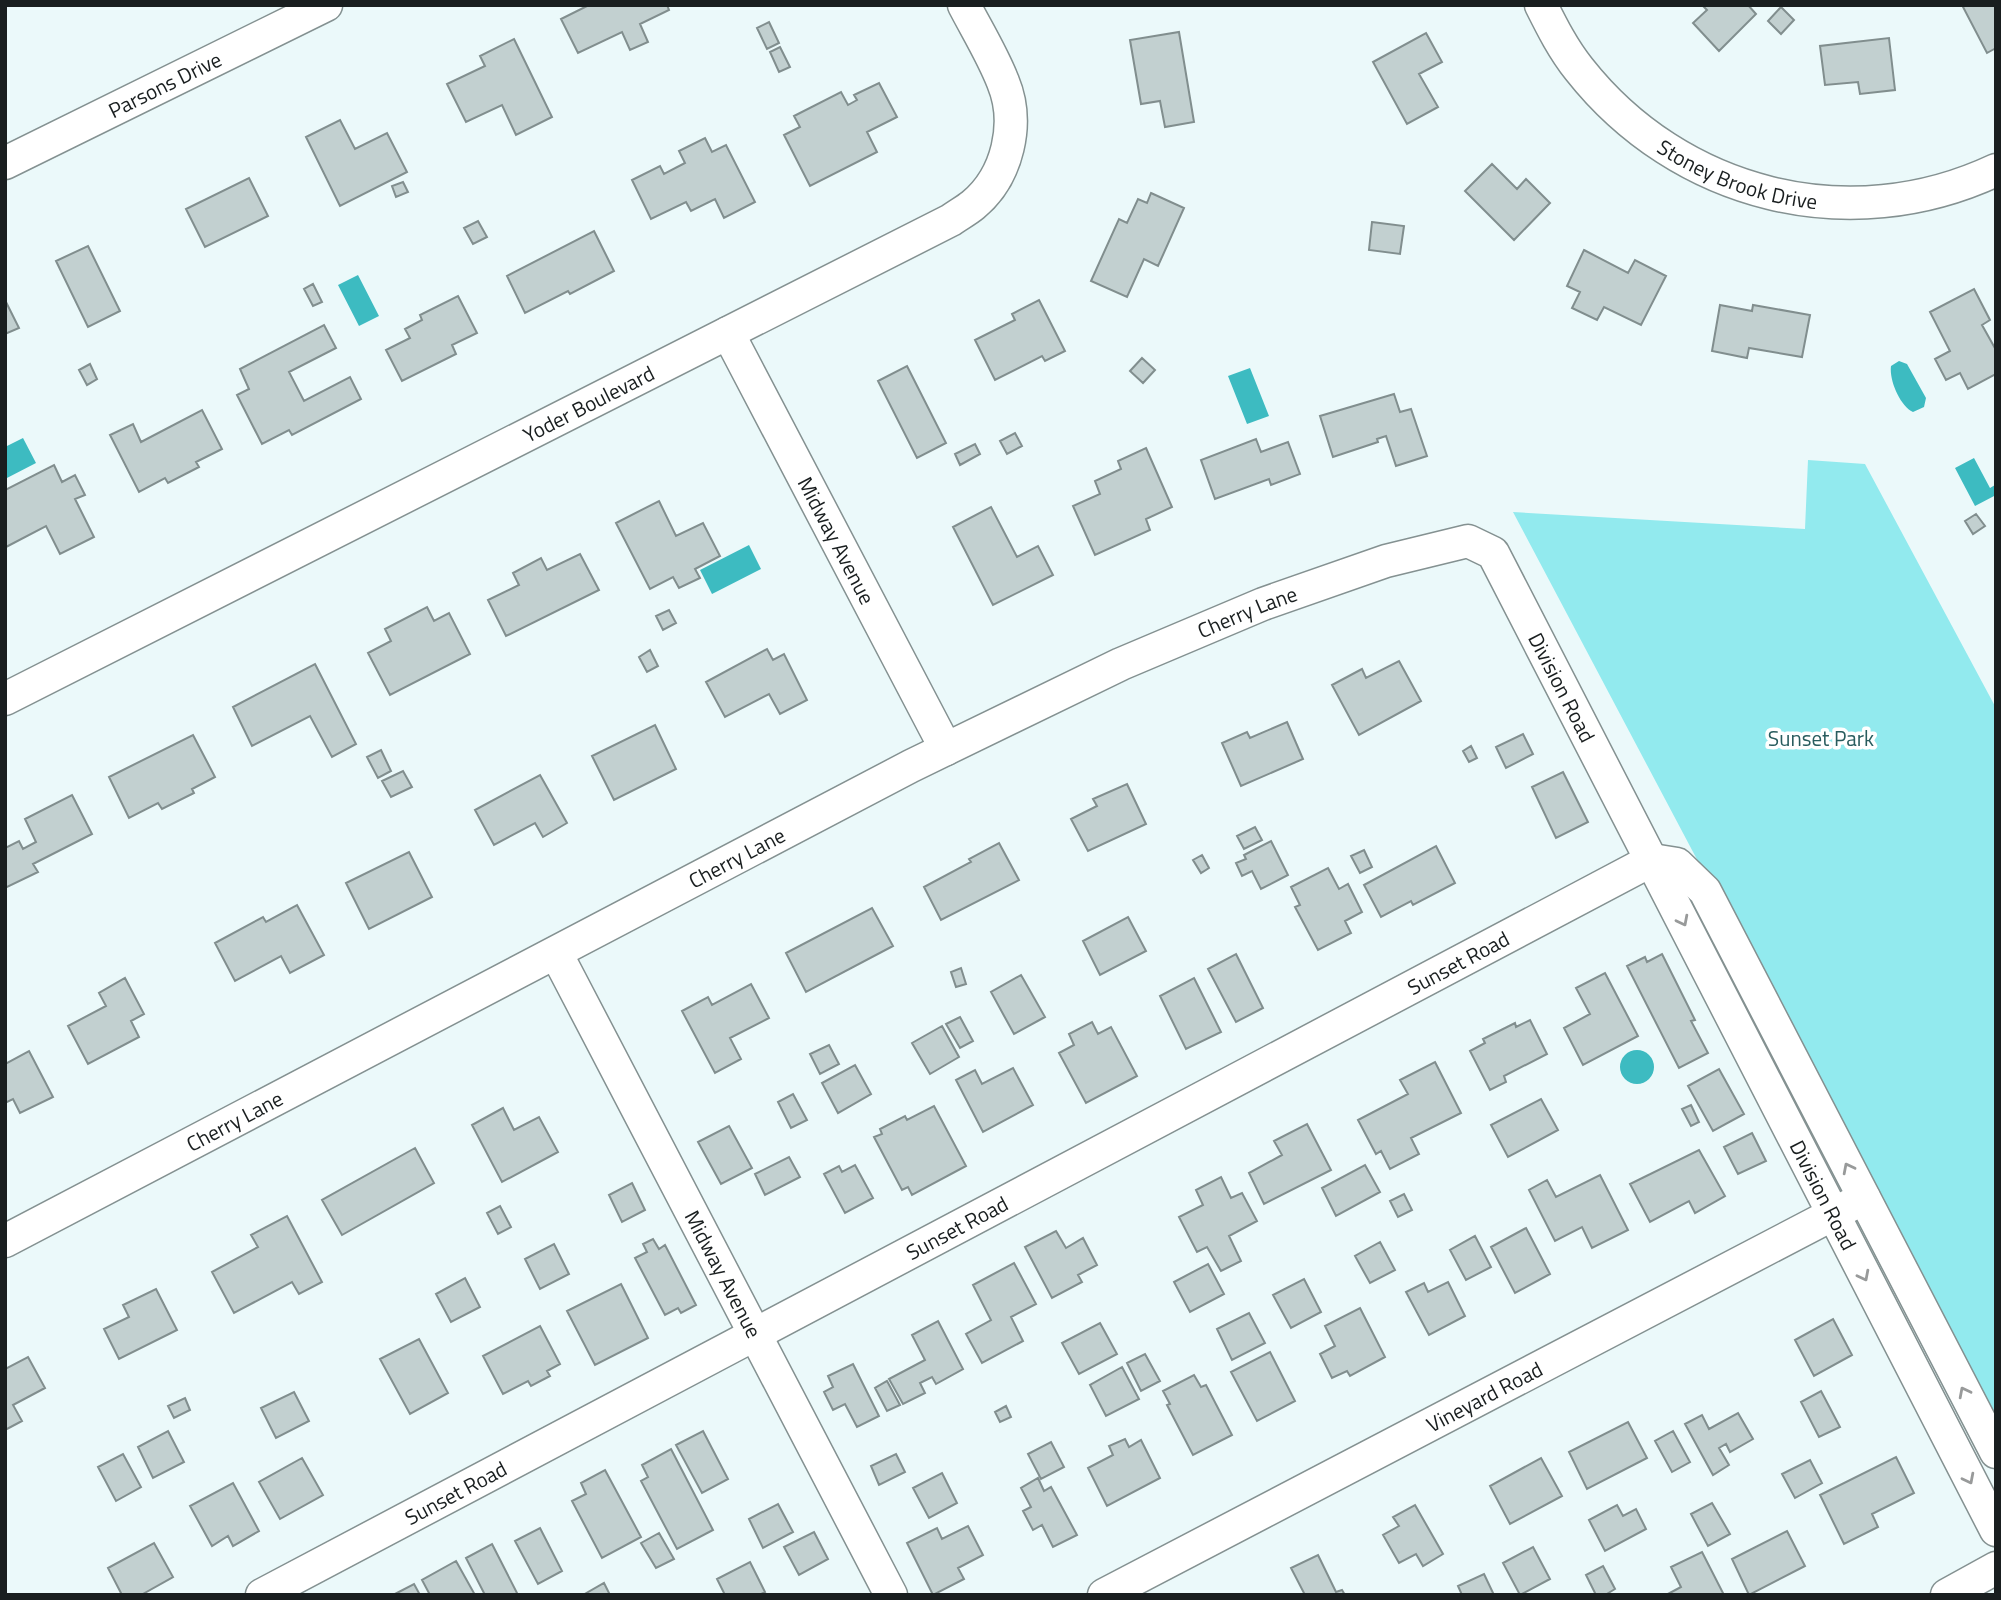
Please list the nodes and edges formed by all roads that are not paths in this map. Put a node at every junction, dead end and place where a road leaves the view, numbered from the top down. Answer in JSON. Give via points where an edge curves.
{"nodes":[{"id":1,"x":326,"y":5,"type":"edge"},
{"id":2,"x":964,"y":5,"type":"edge"},
{"id":3,"x":1541,"y":5,"type":"edge"},
{"id":4,"x":5,"y":163,"type":"edge"},
{"id":5,"x":1996,"y":170,"type":"edge"},
{"id":6,"x":727,"y":333,"type":"junction"},
{"id":7,"x":1493,"y":553,"type":"joint"},
{"id":8,"x":5,"y":699,"type":"edge"},
{"id":9,"x":946,"y":749,"type":"junction"},
{"id":10,"x":1652,"y":860,"type":"junction"},
{"id":11,"x":556,"y":953,"type":"junction"},
{"id":12,"x":1864,"y":1198,"type":"junction"},
{"id":13,"x":1832,"y":1214,"type":"junction"},
{"id":14,"x":5,"y":1241,"type":"edge"},
{"id":15,"x":756,"y":1332,"type":"junction"},
{"id":16,"x":1996,"y":1452,"type":"edge"},
{"id":17,"x":1996,"y":1531,"type":"edge"},
{"id":18,"x":1996,"y":1569,"type":"edge"},
{"id":19,"x":262,"y":1595,"type":"edge"},
{"id":20,"x":891,"y":1595,"type":"edge"},
{"id":21,"x":1104,"y":1595,"type":"edge"},
{"id":22,"x":1947,"y":1595,"type":"edge"}],
"edges":[{"from":1,"to":4,"type":"street","name":"Parsons Drive"},
{"from":2,"to":6,"type":"street","name":"Yoder Boulevard","via":[[1009,100],[1006,157],[993,182],[975,204],[951,220]]},
{"from":3,"to":5,"type":"street","name":"Stoney Brook Drive","via":[[1562,46],[1620,114],[1668,150],[1740,184],[1808,200],[1858,203],[1926,194]]},
{"from":6,"to":8,"type":"street","name":"Yoder Boulevard"},
{"from":6,"to":9,"type":"street","name":"Midway Avenue"},
{"from":7,"to":9,"type":"street","name":"Cherry Lane","via":[[1468,541],[1386,561],[1263,604],[1121,664]]},
{"from":7,"to":10,"type":"street","name":"Division Road"},
{"from":9,"to":11,"type":"street","name":"Cherry Lane"},
{"from":12,"to":10,"type":"street","name":"Division Road","one_way":true,"via":[[1705,891],[1677,864]]},
{"from":10,"to":13,"type":"street","name":"Division Road","one_way":true},
{"from":10,"to":15,"type":"street","name":"Sunset Road"},
{"from":11,"to":14,"type":"street","name":"Cherry Lane"},
{"from":11,"to":15,"type":"street","name":"Midway Avenue"},
{"from":12,"to":13,"type":"street","name":"Vineyard Road"},
{"from":16,"to":12,"type":"street","name":"Division Road","one_way":true},
{"from":13,"to":17,"type":"street","name":"Division Road","one_way":true},
{"from":13,"to":21,"type":"street","name":"Vineyard Road"},
{"from":15,"to":19,"type":"street","name":"Sunset Road"},
{"from":15,"to":20,"type":"street","name":"Midway Avenue"},
{"from":18,"to":22,"type":"street"}]}
